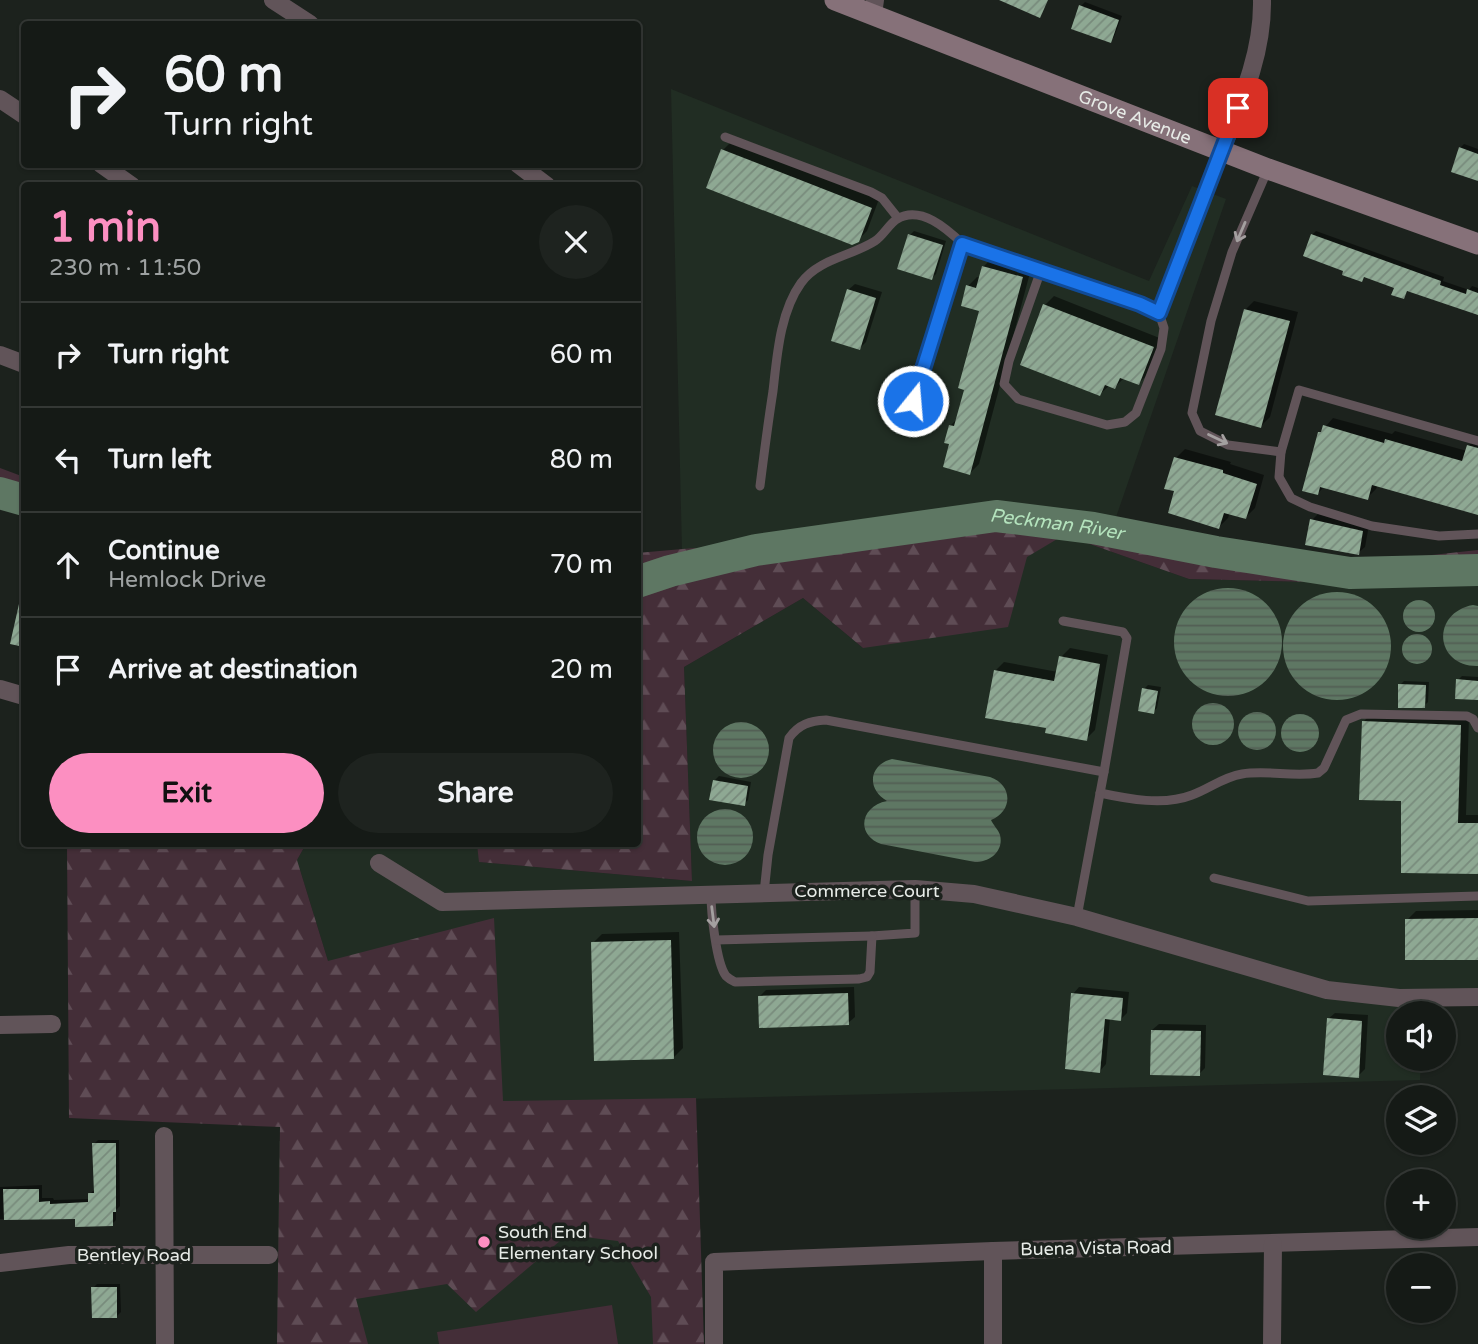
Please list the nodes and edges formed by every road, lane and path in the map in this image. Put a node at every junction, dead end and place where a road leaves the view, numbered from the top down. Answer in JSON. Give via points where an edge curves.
{"nodes":[{"id":1,"x":273,"y":0,"type":"edge"},
{"id":2,"x":835,"y":0,"type":"edge"},
{"id":3,"x":1262,"y":0,"type":"edge"},
{"id":4,"x":874,"y":7,"type":"edge"},
{"id":5,"x":305,"y":21,"type":"edge"},
{"id":6,"x":0,"y":99,"type":"edge"},
{"id":7,"x":21,"y":113,"type":"edge"},
{"id":8,"x":724,"y":137,"type":"dead end"},
{"id":9,"x":1221,"y":151,"type":"junction"},
{"id":10,"x":106,"y":168,"type":"edge"},
{"id":11,"x":523,"y":168,"type":"edge"},
{"id":12,"x":1268,"y":169,"type":"junction"},
{"id":13,"x":126,"y":182,"type":"edge"},
{"id":14,"x":542,"y":182,"type":"edge"},
{"id":15,"x":898,"y":218,"type":"junction"},
{"id":16,"x":962,"y":244,"type":"junction"},
{"id":17,"x":1478,"y":244,"type":"edge"},
{"id":18,"x":1041,"y":270,"type":"junction"},
{"id":19,"x":1159,"y":313,"type":"junction"},
{"id":20,"x":0,"y":355,"type":"edge"},
{"id":21,"x":21,"y":363,"type":"edge"},
{"id":22,"x":913,"y":401,"type":"dead end"},
{"id":23,"x":1478,"y":441,"type":"edge"},
{"id":24,"x":1281,"y":452,"type":"junction"},
{"id":25,"x":760,"y":486,"type":"dead end"},
{"id":26,"x":1478,"y":534,"type":"edge"},
{"id":27,"x":1063,"y":621,"type":"dead end"},
{"id":28,"x":0,"y":689,"type":"edge"},
{"id":29,"x":21,"y":695,"type":"edge"},
{"id":30,"x":1478,"y":728,"type":"edge"},
{"id":31,"x":1104,"y":772,"type":"junction"},
{"id":32,"x":1100,"y":793,"type":"junction"},
{"id":33,"x":379,"y":863,"type":"dead end"},
{"id":34,"x":1214,"y":878,"type":"dead end"},
{"id":35,"x":915,"y":888,"type":"junction"},
{"id":36,"x":764,"y":893,"type":"junction"},
{"id":37,"x":711,"y":894,"type":"junction"},
{"id":38,"x":1478,"y":896,"type":"edge"},
{"id":39,"x":1077,"y":917,"type":"junction"},
{"id":40,"x":873,"y":936,"type":"junction"},
{"id":41,"x":716,"y":940,"type":"junction"},
{"id":42,"x":1478,"y":997,"type":"edge"},
{"id":43,"x":52,"y":1024,"type":"dead end"},
{"id":44,"x":0,"y":1025,"type":"edge"},
{"id":45,"x":164,"y":1136,"type":"dead end"},
{"id":46,"x":1478,"y":1237,"type":"edge"},
{"id":47,"x":1273,"y":1244,"type":"junction"},
{"id":48,"x":993,"y":1251,"type":"junction"},
{"id":49,"x":164,"y":1255,"type":"junction"},
{"id":50,"x":269,"y":1255,"type":"dead end"},
{"id":51,"x":0,"y":1263,"type":"edge"},
{"id":52,"x":165,"y":1344,"type":"edge"},
{"id":53,"x":714,"y":1344,"type":"edge"},
{"id":54,"x":993,"y":1344,"type":"edge"},
{"id":55,"x":1272,"y":1344,"type":"edge"}],
"edges":[{"from":1,"to":5,"type":"street"},
{"from":2,"to":4,"type":"street","name":"Grove Avenue"},
{"from":3,"to":9,"type":"street","via":[[1253,68]]},
{"from":4,"to":9,"type":"street","name":"Grove Avenue"},
{"from":6,"to":7,"type":"street"},
{"from":8,"to":15,"type":"lane","via":[[871,192]]},
{"from":9,"to":12,"type":"street","name":"Grove Avenue"},
{"from":9,"to":19,"type":"lane"},
{"from":10,"to":13,"type":"street"},
{"from":11,"to":14,"type":"street"},
{"from":12,"to":17,"type":"street","name":"Grove Avenue"},
{"from":12,"to":24,"type":"lane","one_way":true,"via":[[1232,252],[1211,321],[1192,413],[1199,431],[1228,444]]},
{"from":15,"to":16,"type":"lane","via":[[915,215],[941,224]]},
{"from":15,"to":25,"type":"lane","via":[[878,239],[819,267],[801,282],[781,325]]},
{"from":16,"to":18,"type":"lane"},
{"from":16,"to":22,"type":"lane"},
{"from":18,"to":19,"type":"lane"},
{"from":18,"to":19,"type":"lane","via":[[1004,384],[1018,399],[1107,425],[1125,422],[1136,412],[1161,349],[1164,328]]},
{"from":20,"to":21,"type":"street"},
{"from":23,"to":24,"type":"lane","via":[[1299,390]]},
{"from":24,"to":26,"type":"lane","via":[[1279,477],[1292,498],[1310,507],[1372,526],[1439,536]]},
{"from":27,"to":31,"type":"lane","via":[[1123,632],[1127,638]]},
{"from":28,"to":29,"type":"street"},
{"from":30,"to":32,"type":"lane","via":[[1467,716],[1361,714],[1346,720],[1318,773],[1245,773],[1174,800]]},
{"from":31,"to":32,"type":"lane"},
{"from":31,"to":36,"type":"lane","via":[[826,720],[804,723],[789,738]]},
{"from":32,"to":39,"type":"lane"},
{"from":33,"to":37,"type":"street","name":"Commerce Court","via":[[442,902]]},
{"from":34,"to":38,"type":"lane","via":[[1308,901]]},
{"from":35,"to":36,"type":"street","name":"Commerce Court"},
{"from":35,"to":39,"type":"street","name":"Commerce Court","via":[[974,894]]},
{"from":35,"to":40,"type":"lane","via":[[915,933]]},
{"from":36,"to":37,"type":"street","name":"Commerce Court"},
{"from":37,"to":41,"type":"lane","one_way":true},
{"from":39,"to":42,"type":"street","name":"Commerce Court","via":[[1326,990],[1399,998]]},
{"from":40,"to":41,"type":"lane"},
{"from":40,"to":41,"type":"lane","via":[[867,977],[735,982],[721,966]]},
{"from":43,"to":44,"type":"street"},
{"from":45,"to":49,"type":"street"},
{"from":46,"to":47,"type":"street","name":"Buena Vista Road"},
{"from":47,"to":48,"type":"street","name":"Buena Vista Road"},
{"from":47,"to":55,"type":"street"},
{"from":48,"to":53,"type":"street","name":"Buena Vista Road","via":[[714,1262]]},
{"from":48,"to":54,"type":"street"},
{"from":49,"to":50,"type":"street","name":"Bentley Road"},
{"from":49,"to":51,"type":"street","name":"Bentley Road","via":[[69,1255]]},
{"from":49,"to":52,"type":"street"}]}
